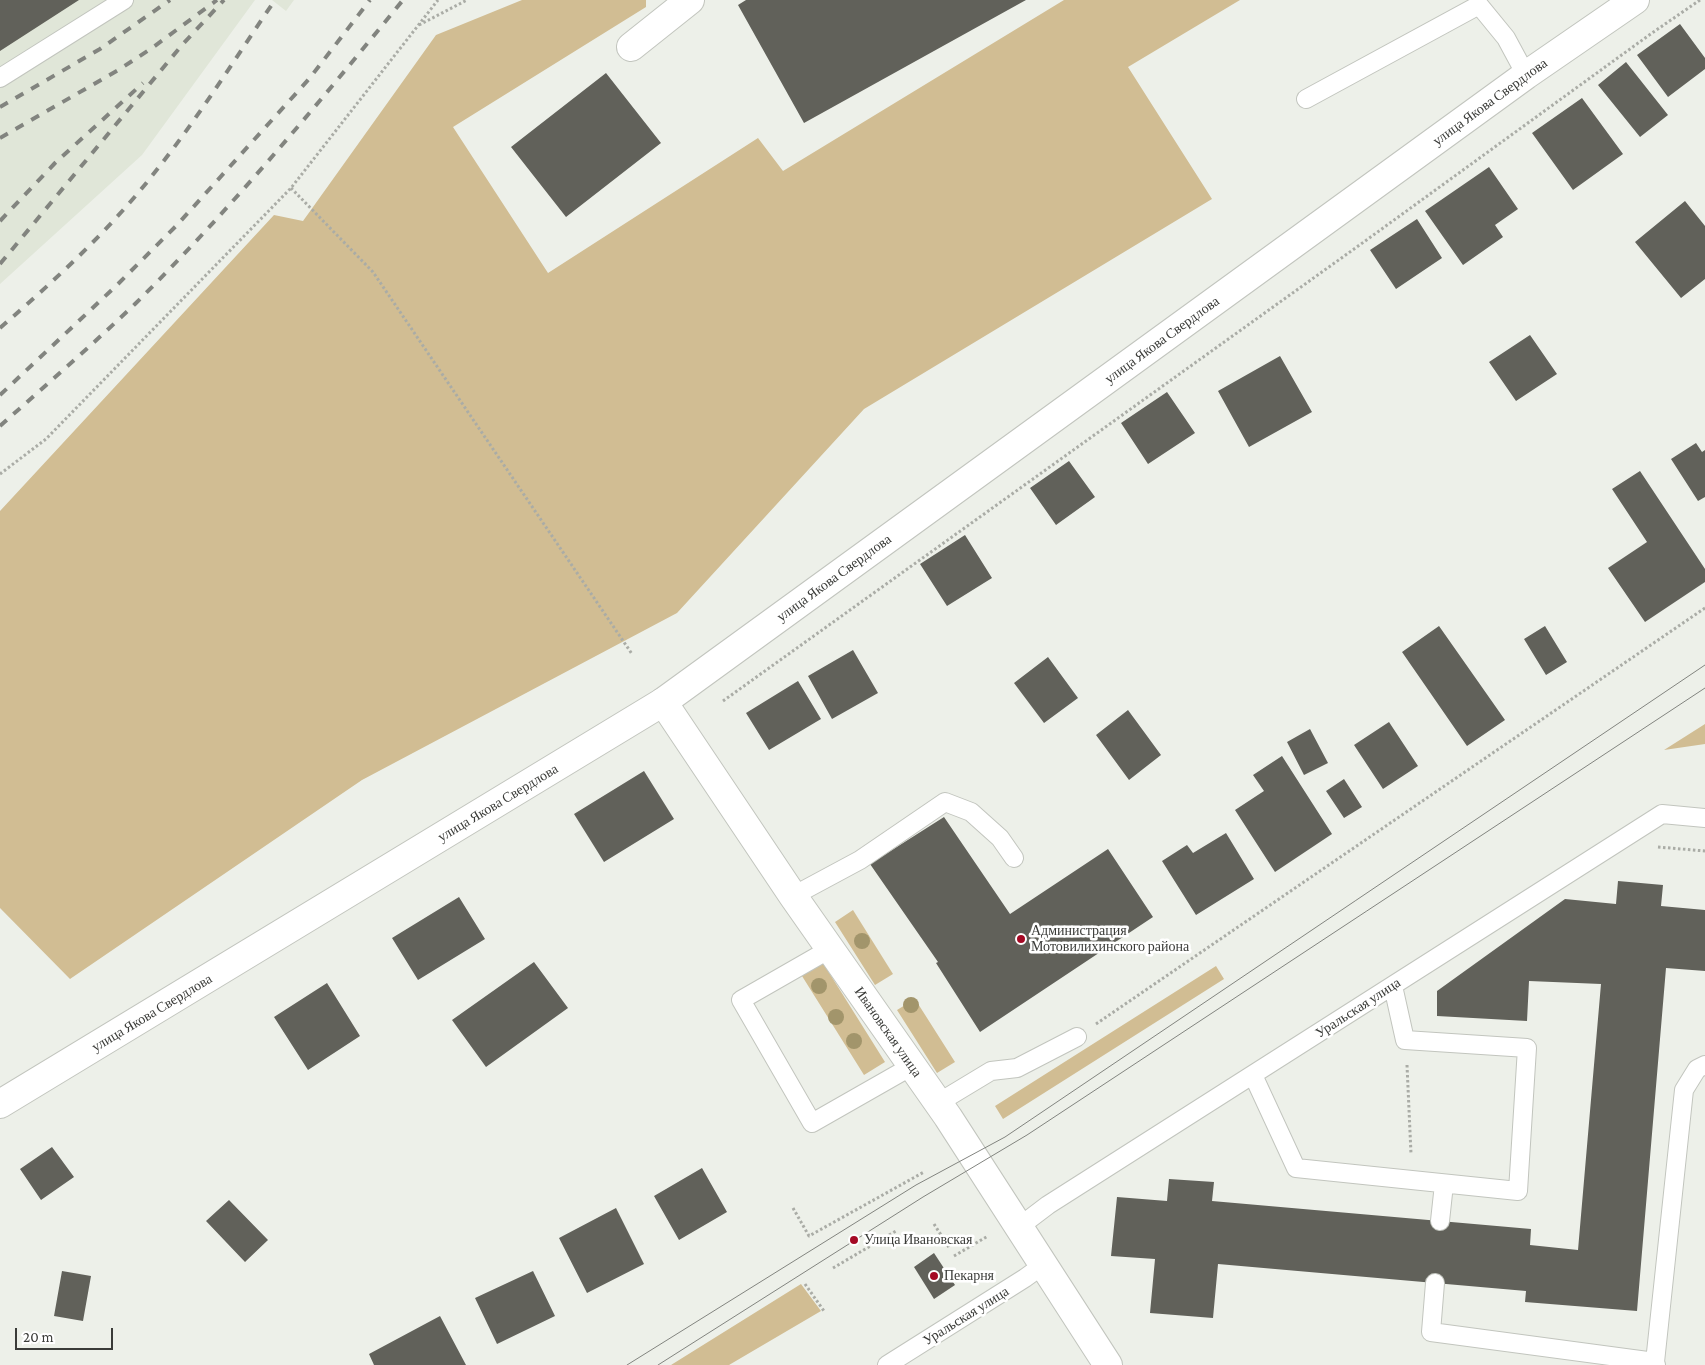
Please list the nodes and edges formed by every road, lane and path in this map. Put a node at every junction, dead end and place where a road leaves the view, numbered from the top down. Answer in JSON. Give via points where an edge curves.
{"nodes":[{"id":1,"x":124,"y":0,"type":"edge"},
{"id":2,"x":438,"y":0,"type":"edge"},
{"id":3,"x":467,"y":0,"type":"edge"},
{"id":4,"x":690,"y":0,"type":"edge"},
{"id":5,"x":1635,"y":0,"type":"edge"},
{"id":6,"x":1700,"y":0,"type":"edge"},
{"id":7,"x":417,"y":26,"type":"junction"},
{"id":8,"x":631,"y":47,"type":"dead end"},
{"id":9,"x":1526,"y":75,"type":"junction"},
{"id":10,"x":0,"y":78,"type":"edge"},
{"id":11,"x":1306,"y":99,"type":"dead end"},
{"id":12,"x":291,"y":188,"type":"junction"},
{"id":13,"x":0,"y":474,"type":"edge"},
{"id":14,"x":1705,"y":608,"type":"edge"},
{"id":15,"x":632,"y":654,"type":"dead end"},
{"id":16,"x":722,"y":701,"type":"dead end"},
{"id":17,"x":662,"y":702,"type":"junction"},
{"id":18,"x":1705,"y":818,"type":"edge"},
{"id":19,"x":1650,"y":846,"type":"dead end"},
{"id":20,"x":1705,"y":851,"type":"edge"},
{"id":21,"x":1014,"y":858,"type":"dead end"},
{"id":22,"x":793,"y":896,"type":"junction"},
{"id":23,"x":830,"y":949,"type":"junction"},
{"id":24,"x":1393,"y":986,"type":"junction"},
{"id":25,"x":1077,"y":1037,"type":"joint"},
{"id":26,"x":1405,"y":1040,"type":"junction"},
{"id":27,"x":1705,"y":1065,"type":"edge"},
{"id":28,"x":912,"y":1066,"type":"junction"},
{"id":29,"x":1254,"y":1075,"type":"junction"},
{"id":30,"x":938,"y":1103,"type":"junction"},
{"id":31,"x":0,"y":1104,"type":"edge"},
{"id":32,"x":924,"y":1172,"type":"dead end"},
{"id":33,"x":1412,"y":1180,"type":"junction"},
{"id":34,"x":1444,"y":1184,"type":"junction"},
{"id":35,"x":793,"y":1208,"type":"dead end"},
{"id":36,"x":1440,"y":1221,"type":"dead end"},
{"id":37,"x":934,"y":1224,"type":"dead end"},
{"id":38,"x":1007,"y":1230,"type":"junction"},
{"id":39,"x":896,"y":1231,"type":"dead end"},
{"id":40,"x":950,"y":1249,"type":"dead end"},
{"id":41,"x":954,"y":1256,"type":"dead end"},
{"id":42,"x":1043,"y":1265,"type":"junction"},
{"id":43,"x":832,"y":1268,"type":"dead end"},
{"id":44,"x":1435,"y":1283,"type":"dead end"},
{"id":45,"x":805,"y":1284,"type":"dead end"},
{"id":46,"x":824,"y":1311,"type":"dead end"},
{"id":47,"x":1656,"y":1364,"type":"edge"},
{"id":48,"x":887,"y":1365,"type":"edge"},
{"id":49,"x":1108,"y":1365,"type":"edge"}],
"edges":[{"from":1,"to":10,"type":"lane"},
{"from":2,"to":7,"type":"path"},
{"from":3,"to":7,"type":"path"},
{"from":4,"to":8,"type":"main road"},
{"from":5,"to":9,"type":"main road","name":"улица Якова Свердлова"},
{"from":6,"to":16,"type":"path"},
{"from":7,"to":12,"type":"path"},
{"from":9,"to":11,"type":"lane","via":[[1506,38],[1479,5]]},
{"from":9,"to":17,"type":"main road","name":"улица Якова Свердлова"},
{"from":12,"to":13,"type":"path","via":[[46,439]]},
{"from":12,"to":15,"type":"path","via":[[373,272]]},
{"from":14,"to":25,"type":"path"},
{"from":17,"to":22,"type":"main road","name":"Ивановская улица"},
{"from":17,"to":31,"type":"main road","name":"улица Якова Свердлова"},
{"from":18,"to":24,"type":"lane","name":"Уральская улица","via":[[1662,814]]},
{"from":19,"to":20,"type":"path"},
{"from":21,"to":22,"type":"lane","via":[[1000,838],[971,812],[945,802],[860,860]]},
{"from":22,"to":23,"type":"main road","name":"Ивановская улица"},
{"from":23,"to":28,"type":"main road","name":"Ивановская улица"},
{"from":23,"to":28,"type":"lane","via":[[741,1000],[812,1124]]},
{"from":24,"to":26,"type":"lane"},
{"from":24,"to":29,"type":"lane","name":"Уральская улица"},
{"from":25,"to":30,"type":"lane","via":[[1018,1068],[991,1072]]},
{"from":26,"to":33,"type":"path"},
{"from":26,"to":34,"type":"lane","via":[[1526,1048],[1518,1191]]},
{"from":27,"to":47,"type":"lane","via":[[1697,1069],[1684,1090]]},
{"from":28,"to":30,"type":"main road","name":"Ивановская улица"},
{"from":29,"to":33,"type":"lane","via":[[1296,1168]]},
{"from":29,"to":38,"type":"lane","name":"Уральская улица"},
{"from":30,"to":38,"type":"main road","name":"Ивановская улица"},
{"from":32,"to":35,"type":"path","via":[[809,1236]]},
{"from":33,"to":34,"type":"lane"},
{"from":34,"to":36,"type":"lane"},
{"from":37,"to":40,"type":"path"},
{"from":38,"to":41,"type":"path"},
{"from":38,"to":42,"type":"main road","name":"Ивановская улица"},
{"from":39,"to":43,"type":"path"},
{"from":42,"to":48,"type":"lane","name":"Уральская улица"},
{"from":42,"to":49,"type":"main road","name":"Ивановская улица"},
{"from":44,"to":47,"type":"lane","via":[[1431,1332]]},
{"from":45,"to":46,"type":"path"}]}
